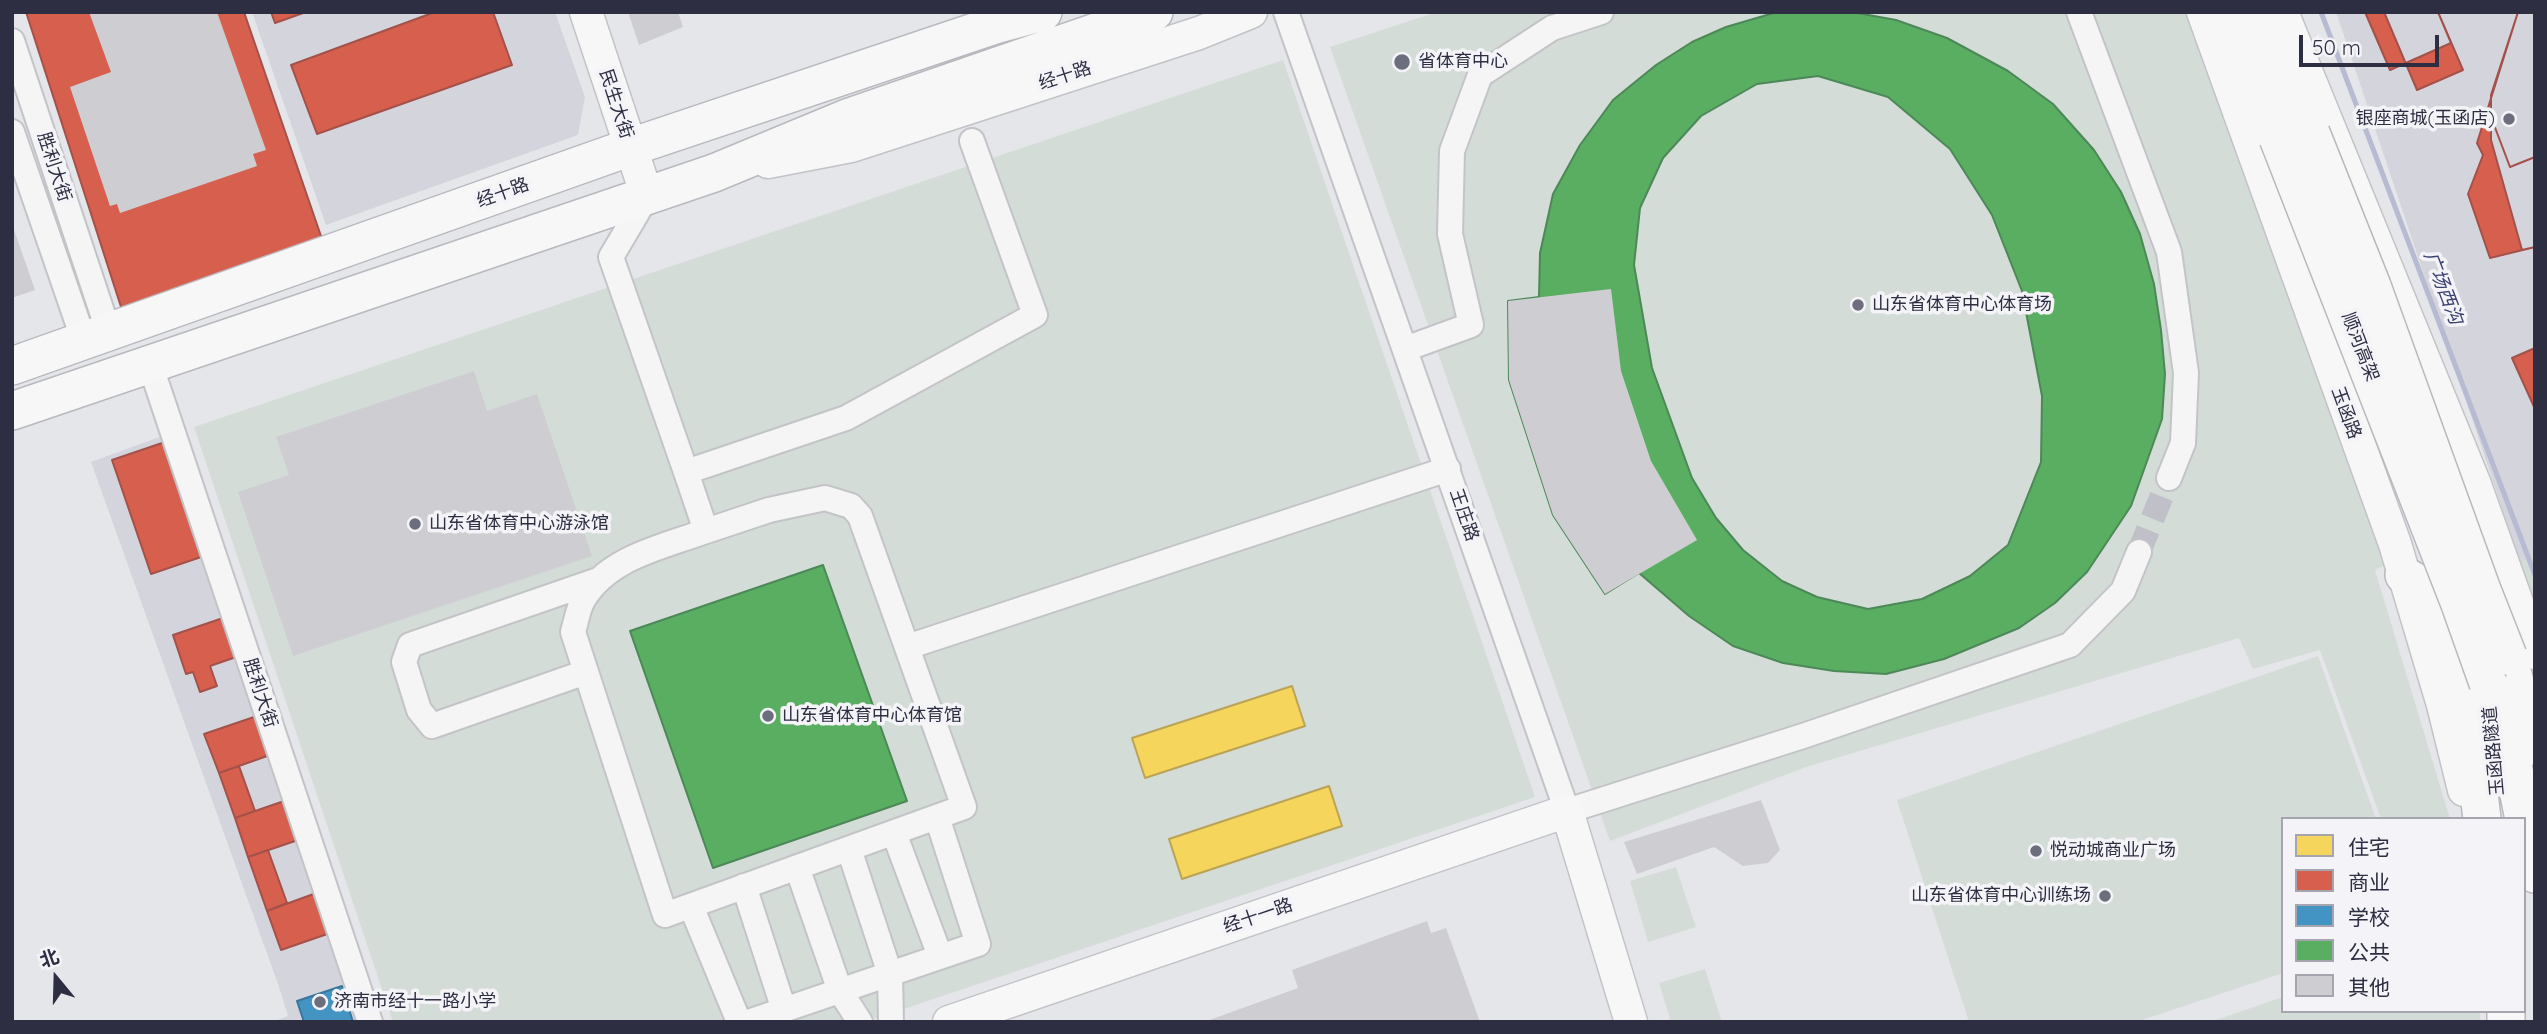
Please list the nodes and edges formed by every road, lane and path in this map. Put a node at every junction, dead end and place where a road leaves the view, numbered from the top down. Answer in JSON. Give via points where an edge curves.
{"nodes":[{"id":1,"x":586,"y":12,"type":"edge"},
{"id":2,"x":1029,"y":12,"type":"edge"},
{"id":3,"x":1043,"y":12,"type":"edge"},
{"id":4,"x":1154,"y":12,"type":"edge"},
{"id":5,"x":1251,"y":12,"type":"edge"},
{"id":6,"x":1286,"y":12,"type":"edge"},
{"id":7,"x":1601,"y":12,"type":"edge"},
{"id":8,"x":2079,"y":12,"type":"edge"},
{"id":9,"x":2203,"y":12,"type":"edge"},
{"id":10,"x":2228,"y":12,"type":"edge"},
{"id":11,"x":2258,"y":12,"type":"edge"},
{"id":12,"x":2282,"y":12,"type":"edge"},
{"id":13,"x":995,"y":24,"type":"junction"},
{"id":14,"x":12,"y":41,"type":"edge"},
{"id":15,"x":12,"y":132,"type":"edge"},
{"id":16,"x":972,"y":141,"type":"dead end"},
{"id":17,"x":631,"y":147,"type":"junction"},
{"id":18,"x":714,"y":173,"type":"junction"},
{"id":19,"x":647,"y":196,"type":"junction"},
{"id":20,"x":96,"y":337,"type":"junction"},
{"id":21,"x":1405,"y":349,"type":"junction"},
{"id":22,"x":150,"y":363,"type":"junction"},
{"id":23,"x":12,"y":366,"type":"edge"},
{"id":24,"x":2438,"y":393,"type":"junction"},
{"id":25,"x":12,"y":411,"type":"edge"},
{"id":26,"x":2353,"y":430,"type":"junction"},
{"id":27,"x":1448,"y":469,"type":"junction"},
{"id":28,"x":685,"y":472,"type":"junction"},
{"id":29,"x":2169,"y":478,"type":"tunnel mouth"},
{"id":30,"x":706,"y":531,"type":"junction"},
{"id":31,"x":2139,"y":552,"type":"tunnel mouth"},
{"id":32,"x":2404,"y":575,"type":"junction"},
{"id":33,"x":598,"y":580,"type":"junction"},
{"id":34,"x":907,"y":647,"type":"junction"},
{"id":35,"x":2510,"y":664,"type":"edge"},
{"id":36,"x":586,"y":672,"type":"junction"},
{"id":37,"x":2535,"y":695,"type":"edge"},
{"id":38,"x":2535,"y":755,"type":"edge"},
{"id":39,"x":1567,"y":811,"type":"junction"},
{"id":40,"x":937,"y":817,"type":"junction"},
{"id":41,"x":2470,"y":817,"type":"edge"},
{"id":42,"x":2482,"y":817,"type":"edge"},
{"id":43,"x":2501,"y":817,"type":"edge"},
{"id":44,"x":2523,"y":817,"type":"edge"},
{"id":45,"x":2526,"y":830,"type":"edge"},
{"id":46,"x":894,"y":833,"type":"junction"},
{"id":47,"x":849,"y":849,"type":"junction"},
{"id":48,"x":797,"y":867,"type":"junction"},
{"id":49,"x":2535,"y":874,"type":"edge"},
{"id":50,"x":744,"y":886,"type":"junction"},
{"id":51,"x":691,"y":905,"type":"junction"},
{"id":52,"x":940,"y":956,"type":"junction"},
{"id":53,"x":890,"y":974,"type":"junction"},
{"id":54,"x":840,"y":991,"type":"junction"},
{"id":55,"x":784,"y":1010,"type":"junction"},
{"id":56,"x":370,"y":1022,"type":"edge"},
{"id":57,"x":739,"y":1022,"type":"edge"},
{"id":58,"x":748,"y":1022,"type":"edge"},
{"id":59,"x":860,"y":1022,"type":"edge"},
{"id":60,"x":891,"y":1022,"type":"edge"},
{"id":61,"x":949,"y":1022,"type":"edge"},
{"id":62,"x":1631,"y":1022,"type":"edge"}],
"edges":[{"from":1,"to":17,"type":"main road","name":"民生大街"},
{"from":2,"to":13,"type":"main road","name":"经十路"},
{"from":3,"to":13,"type":"highway","name":"经十路"},
{"from":4,"to":18,"type":"highway","name":"经十路","via":[[847,118]]},
{"from":5,"to":18,"type":"main road","name":"经十路","via":[[851,146]]},
{"from":6,"to":21,"type":"street","name":"王庄路"},
{"from":7,"to":21,"type":"street","via":[[1552,28],[1480,75],[1452,151],[1450,234],[1471,325]]},
{"from":8,"to":29,"type":"street","via":[[2169,252],[2186,373],[2183,443]]},
{"from":9,"to":26,"type":"main road","name":"玉函路"},
{"from":10,"to":35,"type":"highway","name":"顺河高架","bridge":true,"via":[[2460,604]]},
{"from":11,"to":35,"type":"highway","name":"顺河高架","bridge":true,"via":[[2372,286]]},
{"from":12,"to":24,"type":"main road"},
{"from":13,"to":17,"type":"highway","name":"经十路"},
{"from":14,"to":20,"type":"street","name":"胜利大街"},
{"from":15,"to":20,"type":"street","name":"胜利大街"},
{"from":16,"to":28,"type":"street","via":[[1035,315],[846,418]]},
{"from":17,"to":19,"type":"main road","name":"民生大街"},
{"from":17,"to":20,"type":"highway","name":"经十路"},
{"from":18,"to":19,"type":"highway","name":"经十路"},
{"from":19,"to":22,"type":"highway","name":"经十路"},
{"from":19,"to":28,"type":"street","via":[[611,257]]},
{"from":20,"to":23,"type":"highway","name":"经十路"},
{"from":21,"to":27,"type":"street","name":"王庄路"},
{"from":22,"to":25,"type":"highway","name":"经十路"},
{"from":22,"to":56,"type":"street","name":"胜利大街"},
{"from":24,"to":26,"type":"main road"},
{"from":24,"to":35,"type":"main road","via":[[2474,482]]},
{"from":26,"to":32,"type":"main road","name":"玉函路"},
{"from":27,"to":34,"type":"street"},
{"from":27,"to":39,"type":"street","name":"王庄路"},
{"from":28,"to":30,"type":"street"},
{"from":30,"to":33,"type":"street","via":[[626,560]]},
{"from":30,"to":34,"type":"street","via":[[825,498],[851,506],[860,516]]},
{"from":31,"to":39,"type":"street","via":[[2123,591],[2070,645]]},
{"from":32,"to":41,"type":"main road","name":"玉函路","via":[[2443,705]]},
{"from":32,"to":42,"type":"highway","via":[[2424,589],[2444,628],[2459,679]]},
{"from":33,"to":36,"type":"street","via":[[582,602],[573,632]]},
{"from":33,"to":36,"type":"street","via":[[410,645],[404,662],[419,710],[432,726]]},
{"from":34,"to":40,"type":"street","via":[[964,807]]},
{"from":35,"to":37,"type":"highway","via":[[2530,681]]},
{"from":35,"to":38,"type":"highway","name":"玉函路隧道"},
{"from":35,"to":43,"type":"highway","name":"玉函路隧道"},
{"from":35,"to":44,"type":"highway","via":[[2515,770]]},
{"from":36,"to":51,"type":"street","via":[[665,915]]},
{"from":39,"to":61,"type":"main road","name":"经十一路"},
{"from":39,"to":62,"type":"main road","name":"王庄路"},
{"from":40,"to":46,"type":"street"},
{"from":40,"to":52,"type":"street","via":[[978,944]]},
{"from":45,"to":49,"type":"highway"},
{"from":46,"to":47,"type":"street"},
{"from":46,"to":52,"type":"street"},
{"from":47,"to":48,"type":"street"},
{"from":47,"to":53,"type":"street"},
{"from":48,"to":50,"type":"street"},
{"from":48,"to":54,"type":"street"},
{"from":50,"to":51,"type":"street"},
{"from":50,"to":55,"type":"street"},
{"from":51,"to":57,"type":"street"},
{"from":52,"to":53,"type":"street"},
{"from":53,"to":54,"type":"street"},
{"from":53,"to":60,"type":"street"},
{"from":54,"to":55,"type":"street"},
{"from":54,"to":59,"type":"street"},
{"from":55,"to":58,"type":"street"}]}
